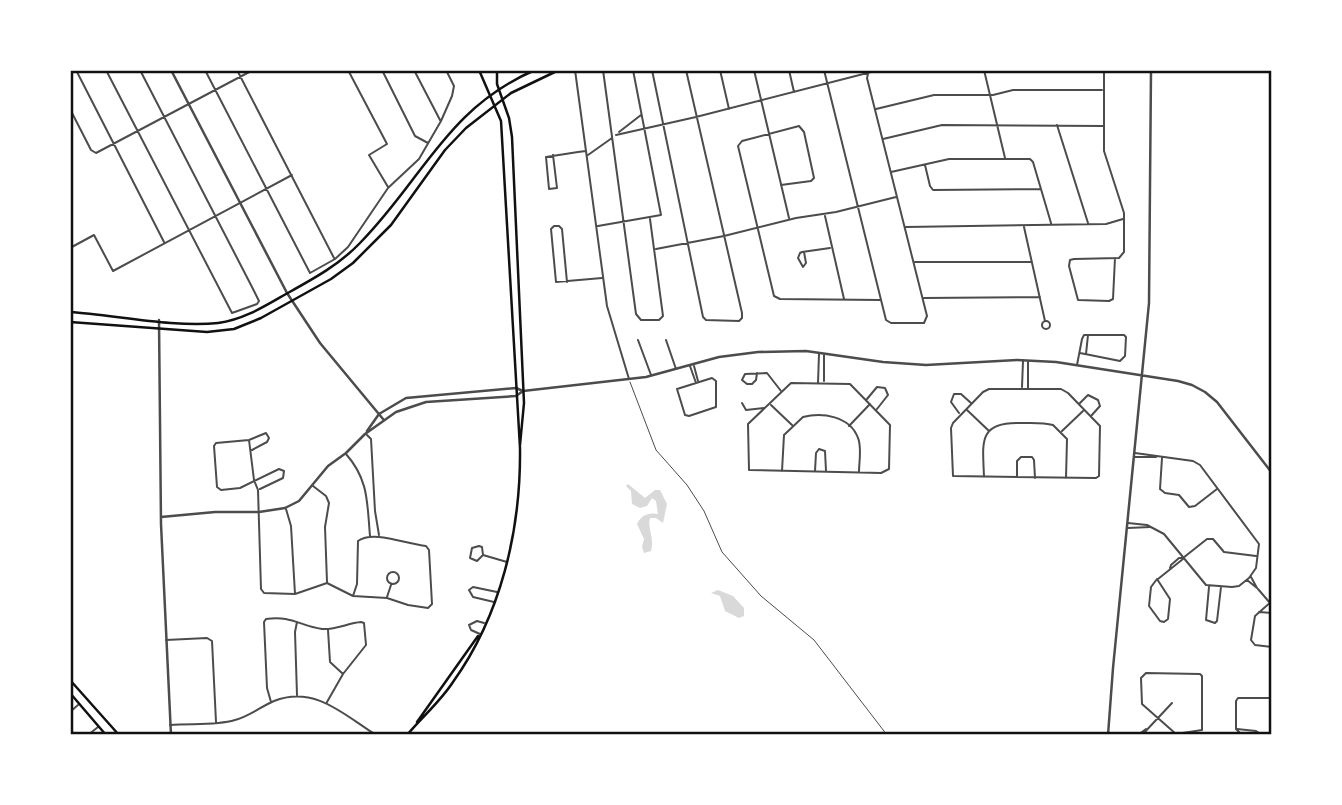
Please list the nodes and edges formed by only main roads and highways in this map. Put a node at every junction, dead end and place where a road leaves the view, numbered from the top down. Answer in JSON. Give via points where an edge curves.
{"nodes":[{"id":1,"x":479,"y":70,"type":"edge"},
{"id":2,"x":497,"y":70,"type":"edge"},
{"id":3,"x":534,"y":70,"type":"edge"},
{"id":4,"x":559,"y":70,"type":"edge"},
{"id":5,"x":498,"y":89,"type":"junction"},
{"id":6,"x":491,"y":94,"type":"junction"},
{"id":7,"x":502,"y":98,"type":"junction"},
{"id":8,"x":495,"y":104,"type":"junction"},
{"id":9,"x":70,"y":312,"type":"edge"},
{"id":10,"x":70,"y":322,"type":"edge"},
{"id":11,"x":520,"y":448,"type":"junction"},
{"id":12,"x":70,"y":680,"type":"edge"},
{"id":13,"x":70,"y":693,"type":"edge"},
{"id":14,"x":106,"y":735,"type":"edge"},
{"id":15,"x":119,"y":735,"type":"edge"},
{"id":16,"x":407,"y":735,"type":"edge"}],
"edges":[{"from":1,"to":6,"type":"main road"},
{"from":2,"to":5,"type":"main road"},
{"from":3,"to":5,"type":"main road"},
{"from":4,"to":7,"type":"main road"},
{"from":5,"to":6,"type":"main road"},
{"from":5,"to":7,"type":"main road"},
{"from":6,"to":8,"type":"main road"},
{"from":6,"to":9,"type":"main road","via":[[440,142],[361,243],[338,263],[254,312],[206,324]]},
{"from":7,"to":8,"type":"main road"},
{"from":7,"to":11,"type":"main road","via":[[512,137],[524,423]]},
{"from":8,"to":10,"type":"main road","via":[[445,150],[365,253],[292,302],[234,329],[207,332]]},
{"from":8,"to":11,"type":"main road","via":[[502,121]]},
{"from":11,"to":16,"type":"main road","via":[[520,497],[498,592],[468,660]]},
{"from":12,"to":15,"type":"main road"},
{"from":13,"to":14,"type":"main road"}]}
